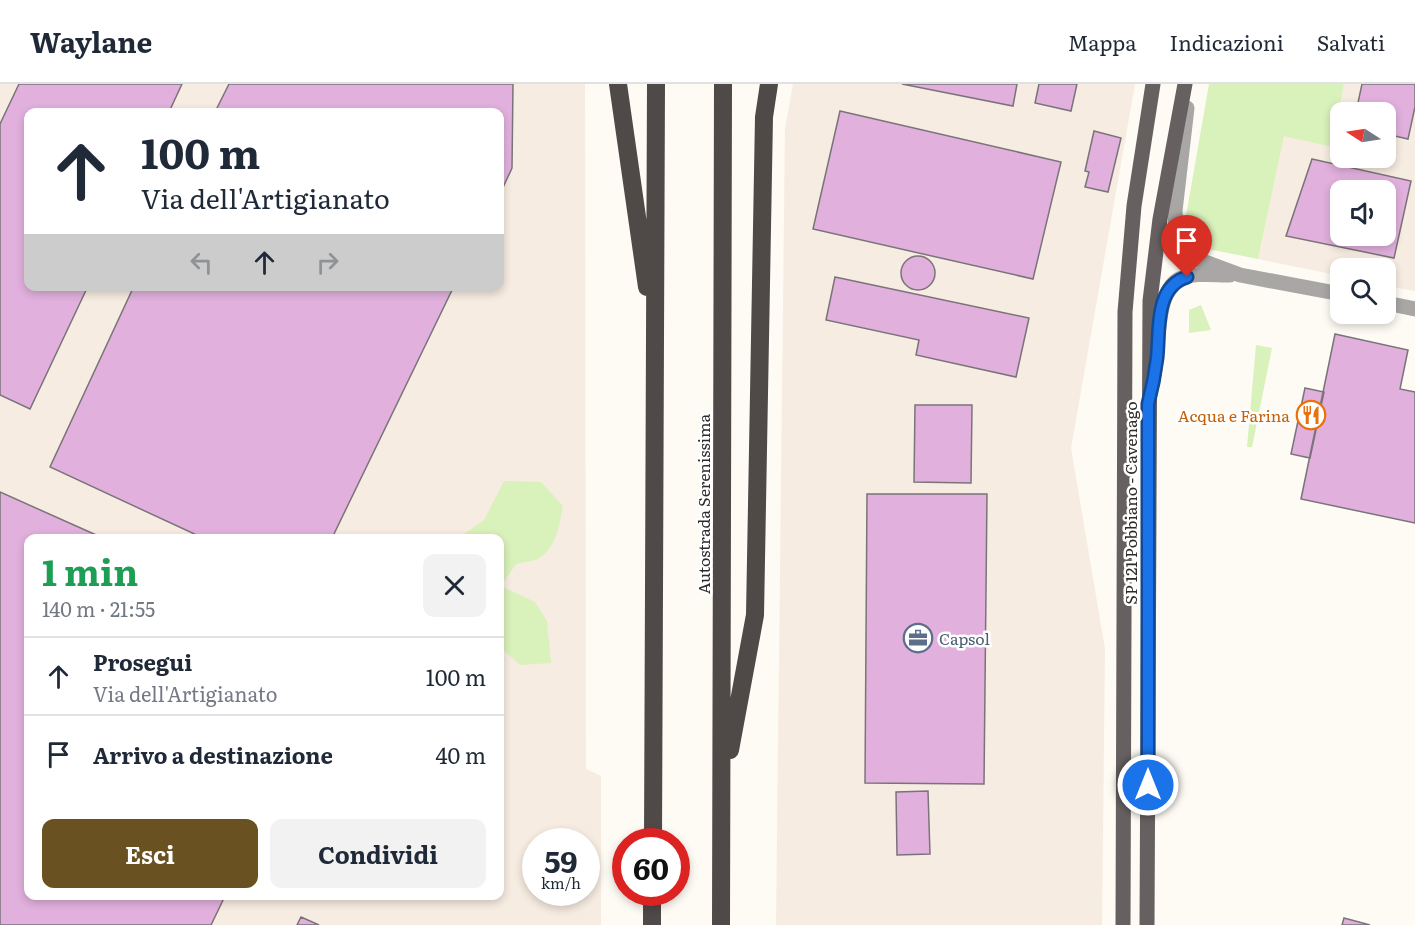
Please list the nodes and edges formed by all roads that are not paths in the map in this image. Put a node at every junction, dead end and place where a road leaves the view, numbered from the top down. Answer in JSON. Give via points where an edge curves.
{"nodes":[{"id":1,"x":618,"y":84,"type":"edge"},
{"id":2,"x":656,"y":84,"type":"edge"},
{"id":3,"x":723,"y":84,"type":"edge"},
{"id":4,"x":769,"y":84,"type":"edge"},
{"id":5,"x":1153,"y":84,"type":"edge"},
{"id":6,"x":1187,"y":84,"type":"edge"},
{"id":7,"x":1240,"y":274,"type":"junction"},
{"id":8,"x":1330,"y":292,"type":"edge"},
{"id":9,"x":1396,"y":305,"type":"edge"},
{"id":10,"x":1415,"y":309,"type":"edge"},
{"id":11,"x":656,"y":352,"type":"junction"},
{"id":12,"x":1148,"y":404,"type":"junction"},
{"id":13,"x":722,"y":796,"type":"junction"},
{"id":14,"x":653,"y":828,"type":"edge"},
{"id":15,"x":652,"y":906,"type":"edge"},
{"id":16,"x":652,"y":925,"type":"edge"},
{"id":17,"x":721,"y":925,"type":"edge"},
{"id":18,"x":1123,"y":925,"type":"edge"},
{"id":19,"x":1147,"y":925,"type":"edge"}],
"edges":[{"from":1,"to":11,"type":"highway"},
{"from":2,"to":11,"type":"highway"},
{"from":3,"to":13,"type":"highway","name":"Autostrada Serenissima"},
{"from":4,"to":13,"type":"highway","via":[[764,117],[755,615]]},
{"from":5,"to":18,"type":"main road","name":"SP 121 Pobbiano - Cavenago","via":[[1135,196],[1125,312]]},
{"from":6,"to":7,"type":"street","via":[[1175,212],[1178,240],[1190,255]]},
{"from":6,"to":12,"type":"main road","name":"SP 121 Pobbiano - Cavenago","via":[[1153,267]]},
{"from":7,"to":8,"type":"street"},
{"from":7,"to":12,"type":"street","via":[[1193,276],[1171,286],[1163,303]]},
{"from":9,"to":10,"type":"street"},
{"from":11,"to":14,"type":"highway"},
{"from":12,"to":19,"type":"main road","name":"SP 121 Pobbiano - Cavenago"},
{"from":13,"to":17,"type":"highway","name":"Autostrada Serenissima"},
{"from":15,"to":16,"type":"highway"}]}
